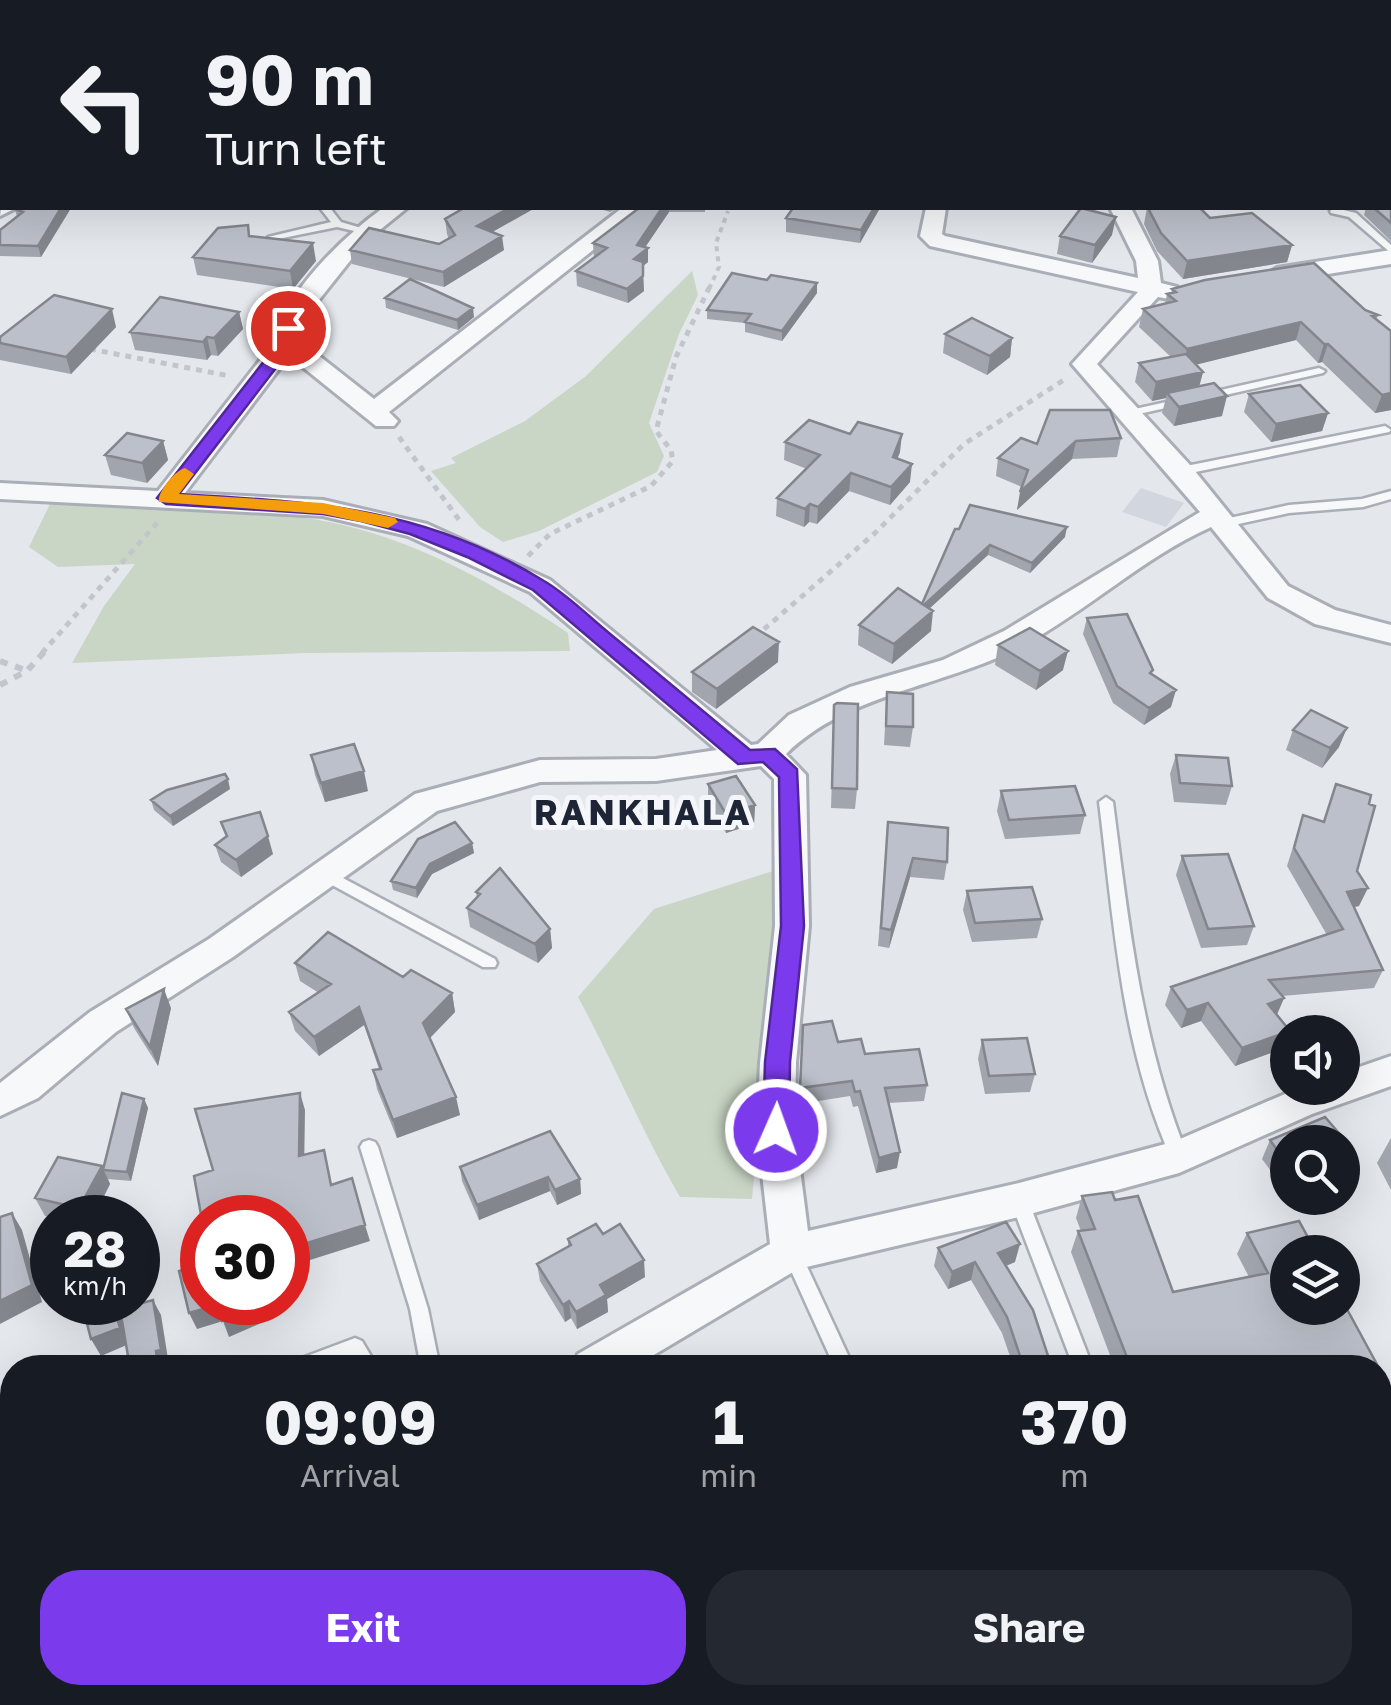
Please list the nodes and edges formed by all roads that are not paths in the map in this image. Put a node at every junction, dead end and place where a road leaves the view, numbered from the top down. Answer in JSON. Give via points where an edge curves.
{"nodes":[{"id":1,"x":327,"y":210,"type":"edge"},
{"id":2,"x":393,"y":210,"type":"edge"},
{"id":3,"x":632,"y":210,"type":"edge"},
{"id":4,"x":936,"y":210,"type":"edge"},
{"id":5,"x":1122,"y":210,"type":"edge"},
{"id":6,"x":1335,"y":211,"type":"dead end"},
{"id":7,"x":338,"y":224,"type":"junction"},
{"id":8,"x":363,"y":230,"type":"junction"},
{"id":9,"x":273,"y":237,"type":"edge"},
{"id":10,"x":1391,"y":254,"type":"edge"},
{"id":11,"x":1259,"y":278,"type":"edge"},
{"id":12,"x":1200,"y":288,"type":"edge"},
{"id":13,"x":1151,"y":290,"type":"junction"},
{"id":14,"x":287,"y":342,"type":"junction"},
{"id":15,"x":1319,"y":371,"type":"dead end"},
{"id":16,"x":1126,"y":414,"type":"junction"},
{"id":17,"x":1386,"y":430,"type":"dead end"},
{"id":18,"x":1180,"y":471,"type":"junction"},
{"id":19,"x":0,"y":490,"type":"edge"},
{"id":20,"x":1391,"y":495,"type":"edge"},
{"id":21,"x":171,"y":499,"type":"junction"},
{"id":22,"x":1218,"y":520,"type":"junction"},
{"id":23,"x":1391,"y":634,"type":"edge"},
{"id":24,"x":756,"y":756,"type":"junction"},
{"id":25,"x":1106,"y":802,"type":"dead end"},
{"id":26,"x":326,"y":875,"type":"junction"},
{"id":27,"x":490,"y":963,"type":"dead end"},
{"id":28,"x":1391,"y":1071,"type":"edge"},
{"id":29,"x":0,"y":1101,"type":"edge"},
{"id":30,"x":370,"y":1147,"type":"dead end"},
{"id":31,"x":1179,"y":1157,"type":"junction"},
{"id":32,"x":1019,"y":1200,"type":"junction"},
{"id":33,"x":792,"y":1252,"type":"junction"},
{"id":34,"x":335,"y":1355,"type":"edge"},
{"id":35,"x":360,"y":1355,"type":"edge"},
{"id":36,"x":428,"y":1355,"type":"edge"},
{"id":37,"x":616,"y":1355,"type":"edge"},
{"id":38,"x":839,"y":1355,"type":"edge"},
{"id":39,"x":1079,"y":1355,"type":"edge"}],
"edges":[{"from":1,"to":7,"type":"lane"},
{"from":2,"to":8,"type":"street"},
{"from":3,"to":14,"type":"street","via":[[380,415]]},
{"from":4,"to":13,"type":"street","via":[[930,236],[938,241]]},
{"from":5,"to":13,"type":"street","via":[[1147,260]]},
{"from":6,"to":10,"type":"lane","via":[[1352,215]]},
{"from":7,"to":8,"type":"lane"},
{"from":7,"to":9,"type":"lane"},
{"from":8,"to":14,"type":"street","via":[[291,319]]},
{"from":10,"to":11,"type":"street","via":[[1317,277]]},
{"from":12,"to":13,"type":"street"},
{"from":13,"to":16,"type":"street","via":[[1084,364]]},
{"from":14,"to":21,"type":"street"},
{"from":15,"to":16,"type":"lane"},
{"from":16,"to":18,"type":"street"},
{"from":17,"to":18,"type":"lane"},
{"from":18,"to":22,"type":"street"},
{"from":19,"to":21,"type":"street"},
{"from":20,"to":22,"type":"lane"},
{"from":21,"to":24,"type":"street","via":[[362,515],[474,553],[540,586]]},
{"from":22,"to":23,"type":"street","via":[[1264,578],[1294,603]]},
{"from":22,"to":24,"type":"street","via":[[1190,526],[1014,638],[953,667],[861,694],[800,722]]},
{"from":24,"to":26,"type":"street","via":[[656,770],[540,771],[426,802]]},
{"from":24,"to":33,"type":"street","via":[[790,775],[792,926],[776,1130]]},
{"from":25,"to":31,"type":"lane","via":[[1127,980],[1162,1120]]},
{"from":26,"to":27,"type":"lane"},
{"from":26,"to":29,"type":"street","via":[[104,1022]]},
{"from":28,"to":31,"type":"street"},
{"from":30,"to":36,"type":"lane"},
{"from":31,"to":32,"type":"street"},
{"from":32,"to":33,"type":"street"},
{"from":32,"to":39,"type":"lane"},
{"from":33,"to":37,"type":"street"},
{"from":33,"to":38,"type":"lane"},
{"from":34,"to":35,"type":"lane","via":[[355,1348]]}]}
